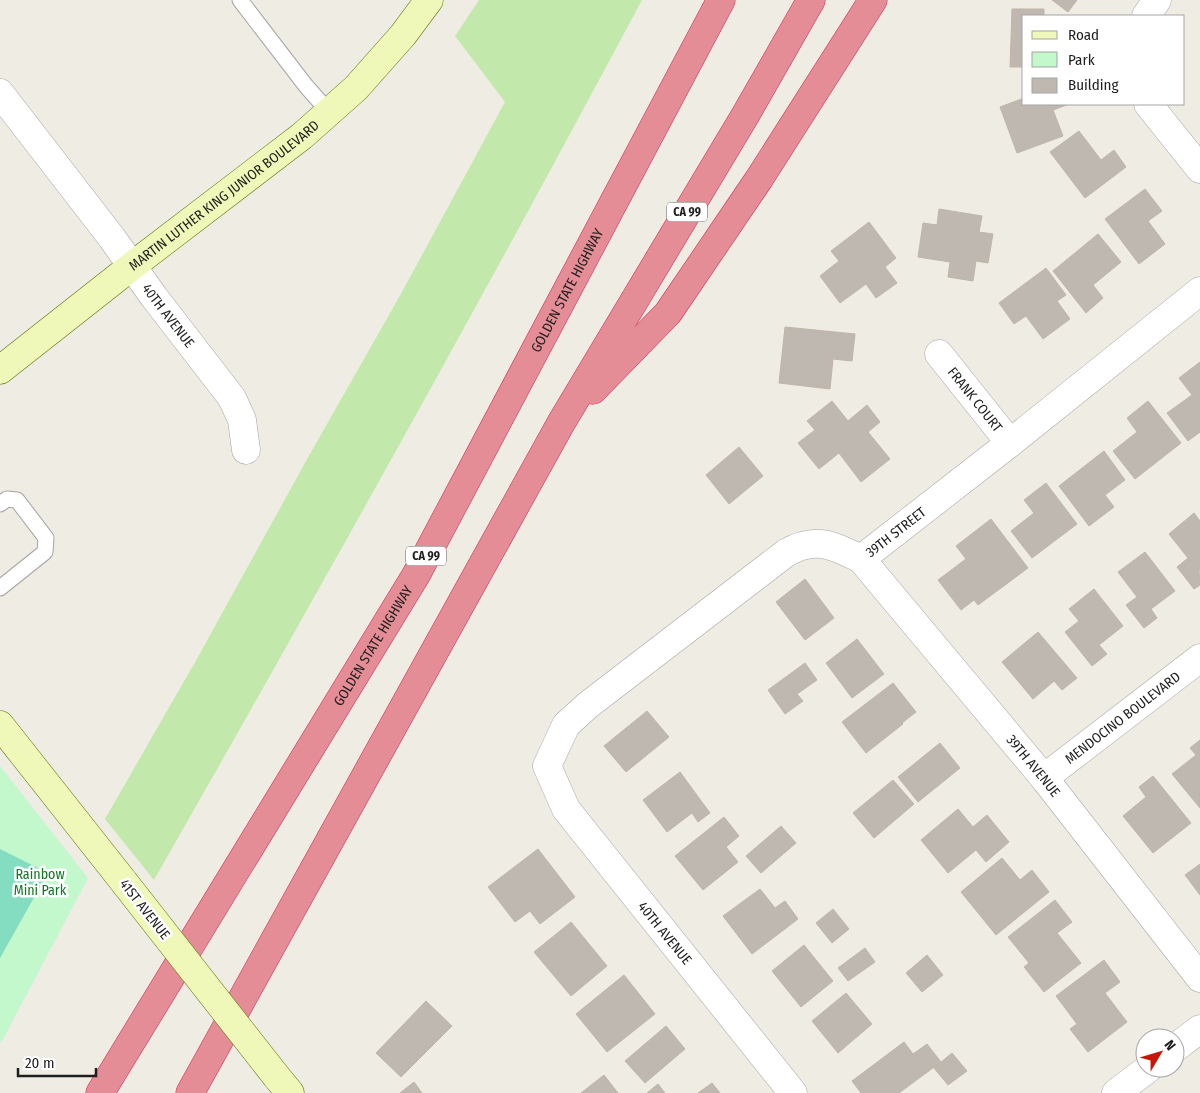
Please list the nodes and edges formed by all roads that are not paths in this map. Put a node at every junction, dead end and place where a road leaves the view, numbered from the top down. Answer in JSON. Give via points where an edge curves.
{"nodes":[{"id":1,"x":240,"y":0,"type":"edge"},
{"id":2,"x":429,"y":0,"type":"edge"},
{"id":3,"x":721,"y":0,"type":"edge"},
{"id":4,"x":811,"y":0,"type":"edge"},
{"id":5,"x":873,"y":0,"type":"edge"},
{"id":6,"x":1157,"y":0,"type":"edge"},
{"id":7,"x":1147,"y":15,"type":"edge"},
{"id":8,"x":0,"y":93,"type":"edge"},
{"id":9,"x":1149,"y":105,"type":"edge"},
{"id":10,"x":329,"y":112,"type":"junction"},
{"id":11,"x":1200,"y":169,"type":"edge"},
{"id":12,"x":132,"y":266,"type":"junction"},
{"id":13,"x":1200,"y":291,"type":"edge"},
{"id":14,"x":939,"y":354,"type":"dead end"},
{"id":15,"x":0,"y":370,"type":"edge"},
{"id":16,"x":561,"y":423,"type":"junction"},
{"id":17,"x":1010,"y":444,"type":"junction"},
{"id":18,"x":246,"y":450,"type":"dead end"},
{"id":19,"x":0,"y":504,"type":"edge"},
{"id":20,"x":861,"y":559,"type":"junction"},
{"id":21,"x":0,"y":588,"type":"edge"},
{"id":22,"x":1200,"y":658,"type":"edge"},
{"id":23,"x":0,"y":726,"type":"edge"},
{"id":24,"x":547,"y":766,"type":"joint"},
{"id":25,"x":1044,"y":778,"type":"junction"},
{"id":26,"x":1200,"y":978,"type":"edge"},
{"id":27,"x":1200,"y":1029,"type":"edge"},
{"id":28,"x":1185,"y":1040,"type":"edge"},
{"id":29,"x":1136,"y":1078,"type":"edge"},
{"id":30,"x":283,"y":1084,"type":"edge"},
{"id":31,"x":100,"y":1093,"type":"edge"},
{"id":32,"x":190,"y":1093,"type":"edge"},
{"id":33,"x":793,"y":1093,"type":"edge"},
{"id":34,"x":1116,"y":1093,"type":"edge"}],
"edges":[{"from":1,"to":10,"type":"lane"},
{"from":2,"to":10,"type":"street","name":"MARTIN LUTHER KING JUNIOR BOULEVARD","via":[[356,88]]},
{"from":3,"to":31,"type":"highway","name":"GOLDEN STATE HIGHWAY","number":"CA 99","via":[[416,575]]},
{"from":4,"to":16,"type":"highway","number":"CA 99"},
{"from":5,"to":16,"type":"highway","via":[[759,179],[668,313]]},
{"from":6,"to":7,"type":"street"},
{"from":8,"to":12,"type":"street","name":"40TH AVENUE"},
{"from":9,"to":11,"type":"street"},
{"from":10,"to":12,"type":"street","name":"MARTIN LUTHER KING JUNIOR BOULEVARD"},
{"from":12,"to":15,"type":"street","name":"MARTIN LUTHER KING JUNIOR BOULEVARD"},
{"from":12,"to":18,"type":"street","name":"40TH AVENUE","via":[[232,398],[242,420]]},
{"from":13,"to":17,"type":"street","name":"39TH STREET"},
{"from":14,"to":17,"type":"street","name":"FRANK COURT"},
{"from":16,"to":32,"type":"highway","number":"CA 99"},
{"from":17,"to":20,"type":"street","name":"39TH STREET"},
{"from":19,"to":21,"type":"lane","via":[[7,499],[18,500],[46,538],[45,552]]},
{"from":20,"to":24,"type":"street","name":"39TH STREET","via":[[818,543],[798,546],[786,553],[566,725]]},
{"from":20,"to":25,"type":"street","name":"39TH AVENUE"},
{"from":22,"to":25,"type":"street","name":"MENDOCINO BOULEVARD"},
{"from":23,"to":30,"type":"street","name":"41ST AVENUE","bridge":true},
{"from":24,"to":33,"type":"street","name":"40TH AVENUE","via":[[566,809]]},
{"from":25,"to":26,"type":"street","name":"39TH AVENUE"},
{"from":27,"to":28,"type":"street"},
{"from":29,"to":34,"type":"street"}]}
